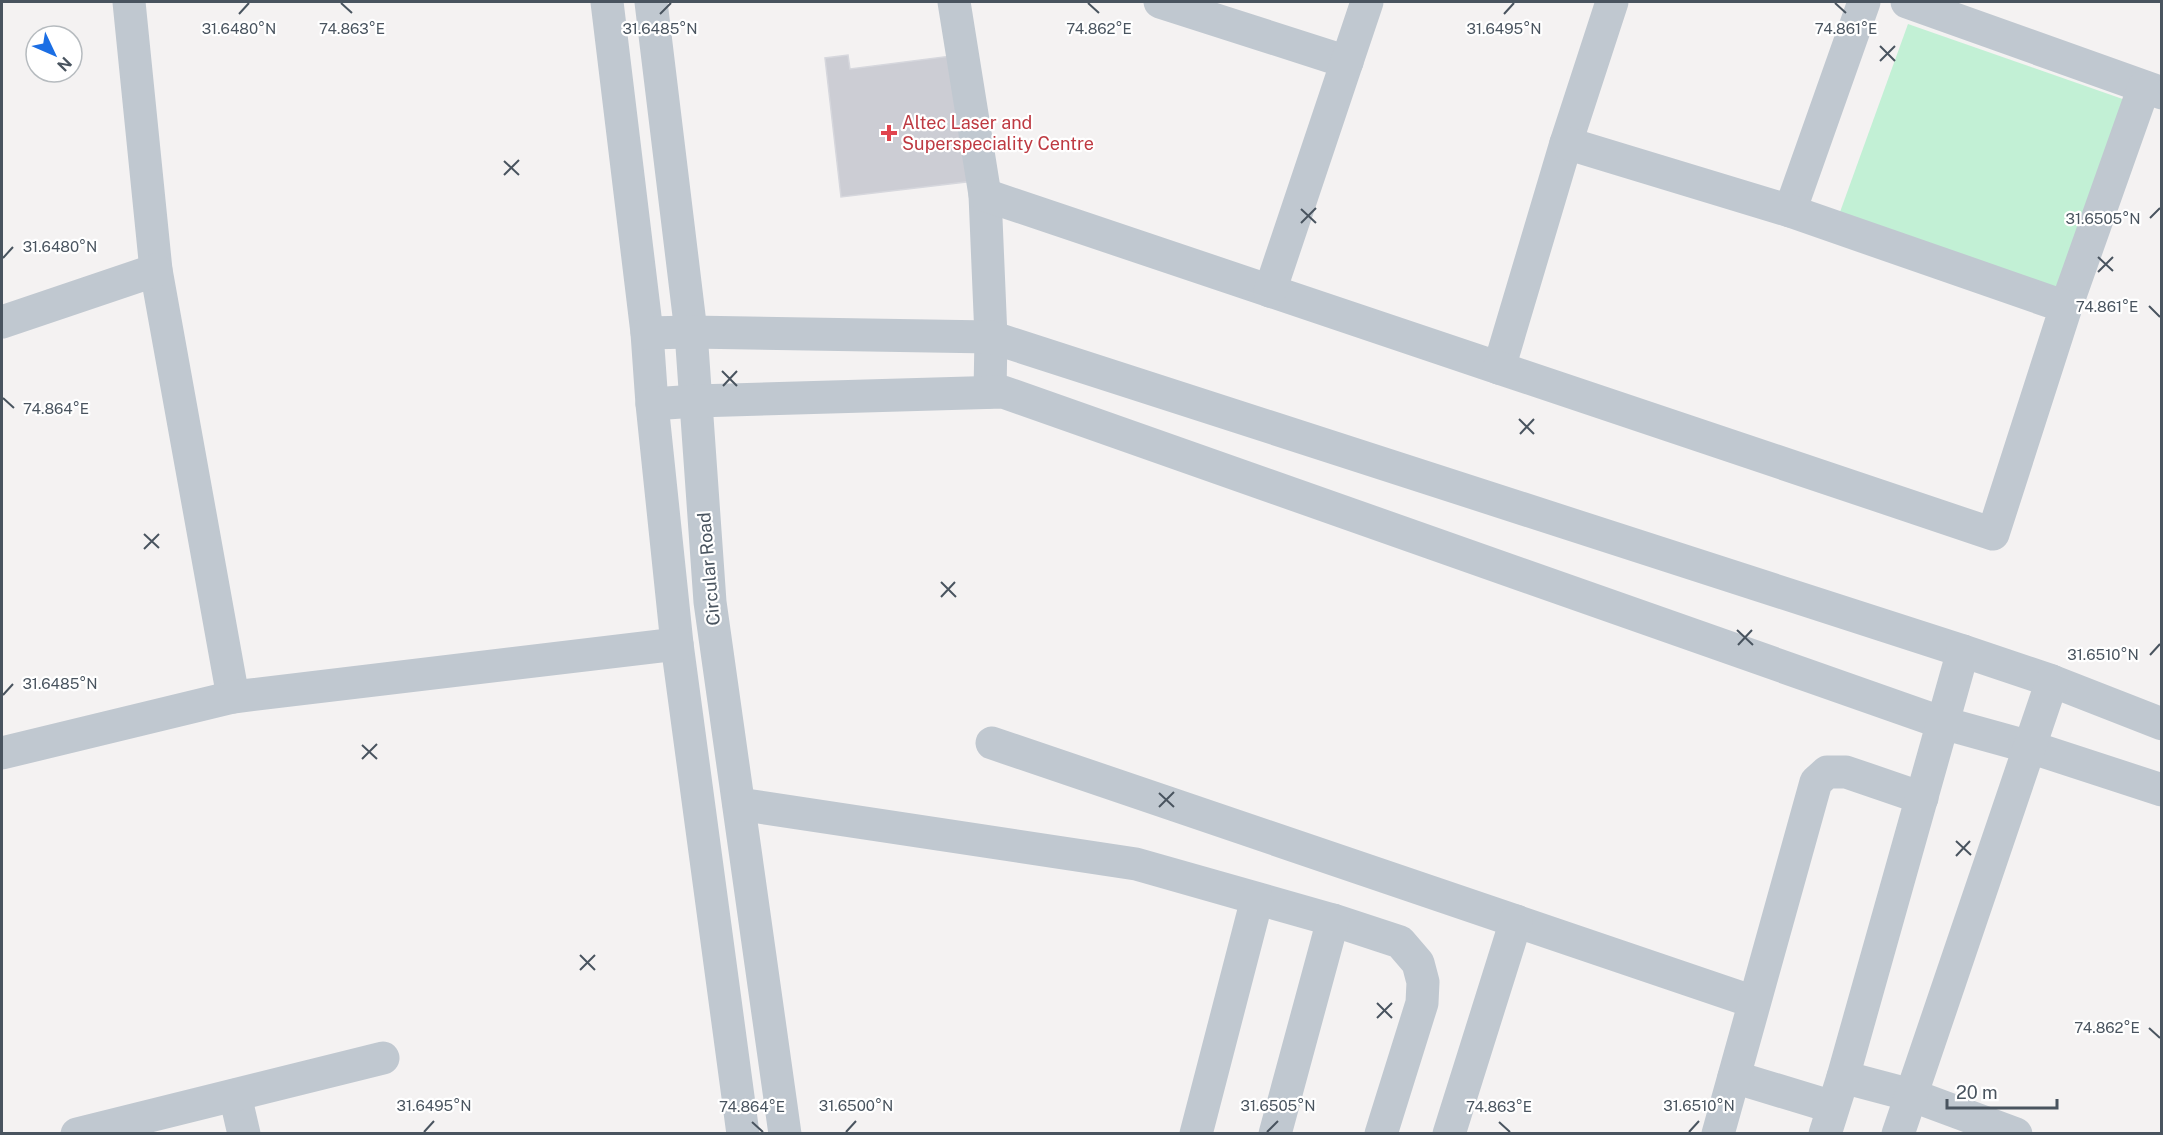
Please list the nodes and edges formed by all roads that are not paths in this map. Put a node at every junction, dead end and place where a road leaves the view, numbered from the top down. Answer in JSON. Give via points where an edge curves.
{"nodes":[{"id":1,"x":129,"y":2,"type":"edge"},
{"id":2,"x":607,"y":2,"type":"edge"},
{"id":3,"x":651,"y":2,"type":"edge"},
{"id":4,"x":954,"y":2,"type":"edge"},
{"id":5,"x":1160,"y":2,"type":"edge"},
{"id":6,"x":1366,"y":2,"type":"edge"},
{"id":7,"x":1612,"y":2,"type":"edge"},
{"id":8,"x":1864,"y":2,"type":"edge"},
{"id":9,"x":1907,"y":2,"type":"edge"},
{"id":10,"x":1347,"y":62,"type":"junction"},
{"id":11,"x":2153,"y":90,"type":"edge"},
{"id":12,"x":1566,"y":143,"type":"junction"},
{"id":13,"x":985,"y":195,"type":"junction"},
{"id":14,"x":1790,"y":212,"type":"junction"},
{"id":15,"x":156,"y":270,"type":"junction"},
{"id":16,"x":1270,"y":291,"type":"junction"},
{"id":17,"x":2066,"y":307,"type":"junction"},
{"id":18,"x":2,"y":322,"type":"edge"},
{"id":19,"x":691,"y":332,"type":"junction"},
{"id":20,"x":647,"y":333,"type":"junction"},
{"id":21,"x":991,"y":337,"type":"junction"},
{"id":22,"x":1499,"y":369,"type":"junction"},
{"id":23,"x":990,"y":392,"type":"junction"},
{"id":24,"x":696,"y":401,"type":"junction"},
{"id":25,"x":652,"y":404,"type":"junction"},
{"id":26,"x":677,"y":644,"type":"junction"},
{"id":27,"x":1963,"y":651,"type":"junction"},
{"id":28,"x":2052,"y":681,"type":"junction"},
{"id":29,"x":233,"y":697,"type":"junction"},
{"id":30,"x":1943,"y":723,"type":"junction"},
{"id":31,"x":2162,"y":724,"type":"edge"},
{"id":32,"x":992,"y":743,"type":"dead end"},
{"id":33,"x":2030,"y":747,"type":"junction"},
{"id":34,"x":2,"y":753,"type":"edge"},
{"id":35,"x":2162,"y":790,"type":"edge"},
{"id":36,"x":1922,"y":798,"type":"junction"},
{"id":37,"x":739,"y":804,"type":"junction"},
{"id":38,"x":1257,"y":899,"type":"junction"},
{"id":39,"x":1333,"y":920,"type":"junction"},
{"id":40,"x":1516,"y":921,"type":"junction"},
{"id":41,"x":1754,"y":1002,"type":"junction"},
{"id":42,"x":383,"y":1058,"type":"dead end"},
{"id":43,"x":1734,"y":1077,"type":"junction"},
{"id":44,"x":236,"y":1095,"type":"junction"},
{"id":45,"x":1911,"y":1095,"type":"junction"},
{"id":46,"x":1834,"y":1106,"type":"edge"},
{"id":47,"x":77,"y":1134,"type":"edge"},
{"id":48,"x":244,"y":1134,"type":"edge"},
{"id":49,"x":743,"y":1134,"type":"edge"},
{"id":50,"x":785,"y":1134,"type":"edge"},
{"id":51,"x":1196,"y":1134,"type":"edge"},
{"id":52,"x":1275,"y":1134,"type":"edge"},
{"id":53,"x":1381,"y":1134,"type":"edge"},
{"id":54,"x":1449,"y":1134,"type":"edge"},
{"id":55,"x":1718,"y":1134,"type":"edge"},
{"id":56,"x":1898,"y":1134,"type":"edge"},
{"id":57,"x":2016,"y":1134,"type":"edge"}],
"edges":[{"from":1,"to":15,"type":"street"},
{"from":2,"to":20,"type":"street"},
{"from":3,"to":19,"type":"street","name":"Circular Road"},
{"from":4,"to":13,"type":"street"},
{"from":5,"to":10,"type":"street"},
{"from":6,"to":10,"type":"street"},
{"from":7,"to":12,"type":"street"},
{"from":8,"to":14,"type":"street"},
{"from":9,"to":11,"type":"street"},
{"from":10,"to":16,"type":"street"},
{"from":11,"to":17,"type":"street"},
{"from":12,"to":14,"type":"street"},
{"from":12,"to":22,"type":"street"},
{"from":13,"to":16,"type":"street"},
{"from":13,"to":21,"type":"street"},
{"from":14,"to":17,"type":"street"},
{"from":15,"to":18,"type":"street"},
{"from":15,"to":29,"type":"street"},
{"from":16,"to":22,"type":"street"},
{"from":17,"to":22,"type":"street","via":[[1993,534]]},
{"from":19,"to":20,"type":"street"},
{"from":19,"to":21,"type":"street"},
{"from":19,"to":24,"type":"street","name":"Circular Road"},
{"from":20,"to":25,"type":"street"},
{"from":21,"to":23,"type":"street"},
{"from":21,"to":27,"type":"street"},
{"from":23,"to":24,"type":"street"},
{"from":23,"to":30,"type":"street","via":[[1003,392]]},
{"from":24,"to":25,"type":"street"},
{"from":24,"to":37,"type":"street","name":"Circular Road","via":[[711,602]]},
{"from":25,"to":26,"type":"street"},
{"from":26,"to":29,"type":"street"},
{"from":26,"to":49,"type":"street"},
{"from":27,"to":28,"type":"street"},
{"from":27,"to":30,"type":"street"},
{"from":28,"to":31,"type":"street"},
{"from":28,"to":33,"type":"street"},
{"from":29,"to":34,"type":"street"},
{"from":30,"to":33,"type":"street"},
{"from":30,"to":36,"type":"street"},
{"from":32,"to":40,"type":"street"},
{"from":33,"to":35,"type":"street"},
{"from":33,"to":45,"type":"street"},
{"from":36,"to":41,"type":"street","via":[[1846,772],[1827,772],[1816,782]]},
{"from":36,"to":46,"type":"street"},
{"from":37,"to":38,"type":"street","via":[[1136,864]]},
{"from":37,"to":50,"type":"street","name":"Circular Road"},
{"from":38,"to":39,"type":"street"},
{"from":38,"to":51,"type":"street"},
{"from":39,"to":52,"type":"street"},
{"from":39,"to":53,"type":"street","via":[[1400,942],[1418,963],[1423,982],[1422,1003]]},
{"from":40,"to":41,"type":"street"},
{"from":40,"to":54,"type":"street"},
{"from":41,"to":43,"type":"street"},
{"from":42,"to":44,"type":"street"},
{"from":43,"to":46,"type":"street"},
{"from":43,"to":55,"type":"street"},
{"from":44,"to":47,"type":"street"},
{"from":44,"to":48,"type":"street"},
{"from":45,"to":46,"type":"street"},
{"from":45,"to":56,"type":"street"},
{"from":45,"to":57,"type":"street"}]}
